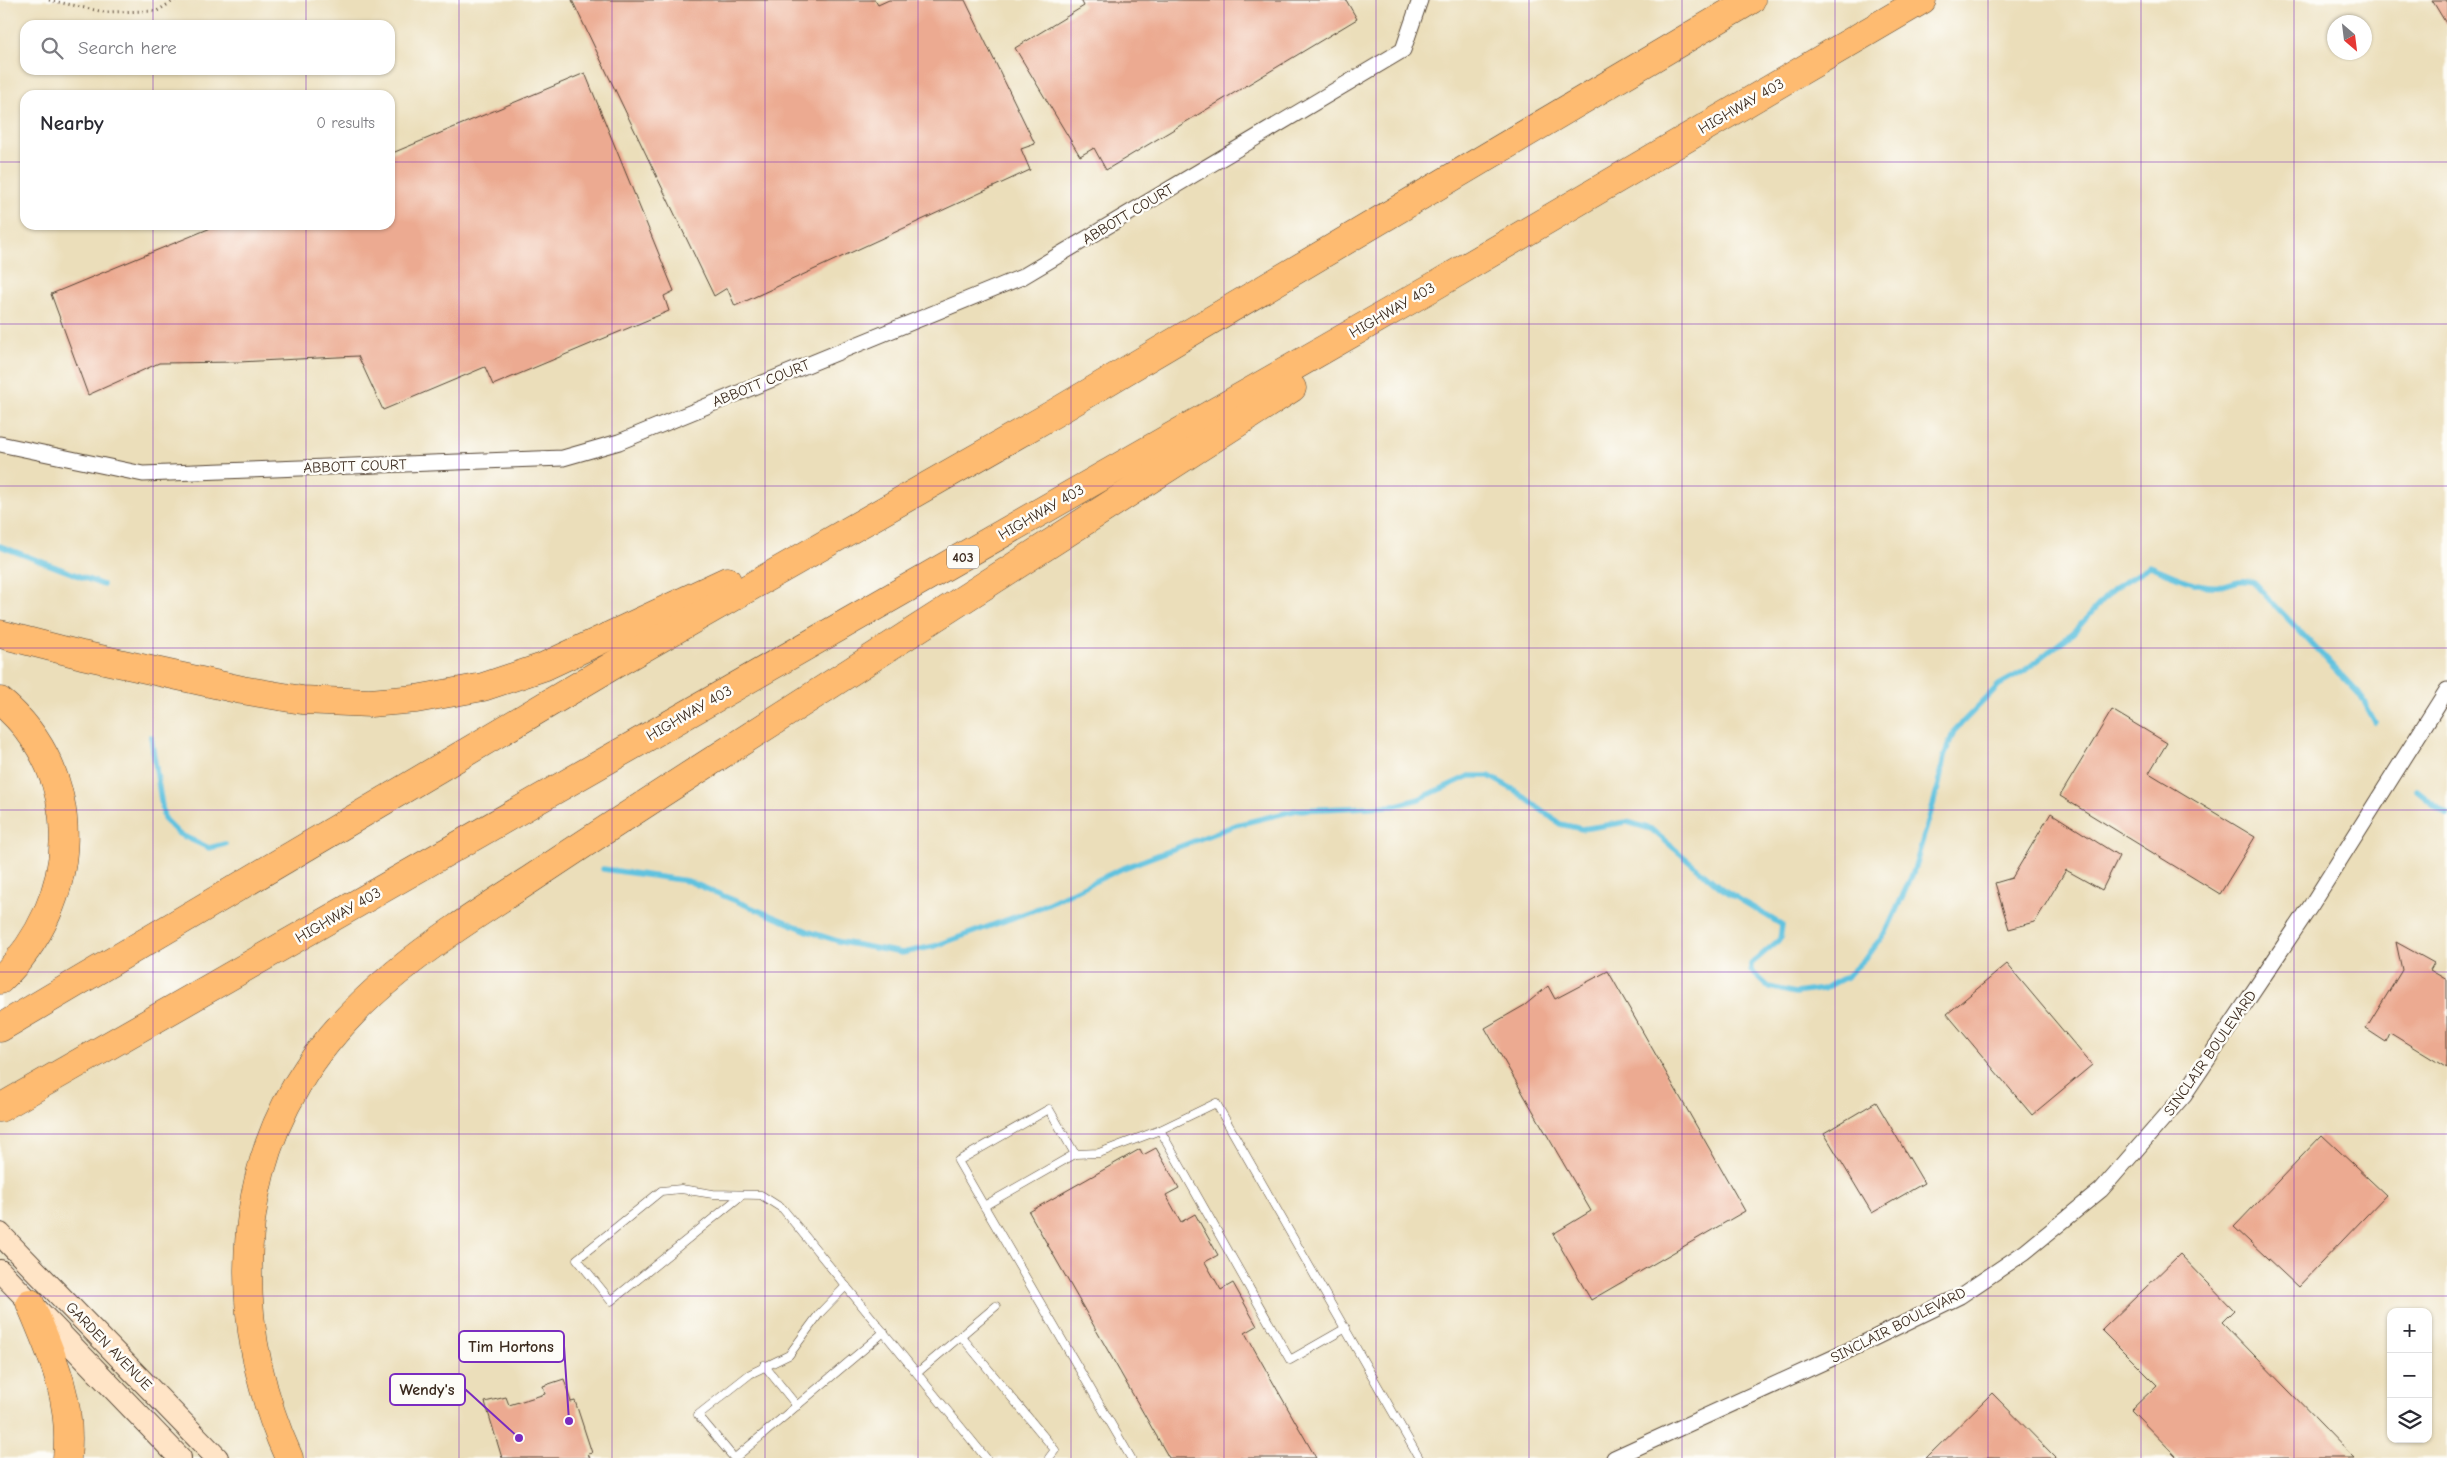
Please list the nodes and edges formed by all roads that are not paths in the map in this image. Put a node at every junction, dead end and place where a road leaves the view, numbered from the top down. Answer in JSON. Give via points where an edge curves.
{"nodes":[{"id":1,"x":1420,"y":0,"type":"edge"},
{"id":2,"x":1751,"y":0,"type":"edge"},
{"id":3,"x":1922,"y":0,"type":"edge"},
{"id":4,"x":1431,"y":288,"type":"junction"},
{"id":5,"x":1048,"y":417,"type":"junction"},
{"id":6,"x":0,"y":444,"type":"edge"},
{"id":7,"x":0,"y":634,"type":"edge"},
{"id":8,"x":2447,"y":690,"type":"edge"},
{"id":9,"x":0,"y":701,"type":"edge"},
{"id":10,"x":0,"y":980,"type":"edge"},
{"id":11,"x":0,"y":1028,"type":"edge"},
{"id":12,"x":109,"y":1047,"type":"junction"},
{"id":13,"x":0,"y":1108,"type":"edge"},
{"id":14,"x":0,"y":1126,"type":"edge"},
{"id":15,"x":1160,"y":1130,"type":"junction"},
{"id":16,"x":1075,"y":1154,"type":"junction"},
{"id":17,"x":742,"y":1195,"type":"junction"},
{"id":18,"x":984,"y":1206,"type":"junction"},
{"id":19,"x":0,"y":1234,"type":"edge"},
{"id":20,"x":0,"y":1271,"type":"edge"},
{"id":21,"x":846,"y":1286,"type":"junction"},
{"id":22,"x":30,"y":1303,"type":"junction"},
{"id":23,"x":996,"y":1306,"type":"dead end"},
{"id":24,"x":1346,"y":1328,"type":"junction"},
{"id":25,"x":884,"y":1332,"type":"junction"},
{"id":26,"x":960,"y":1336,"type":"junction"},
{"id":27,"x":764,"y":1365,"type":"junction"},
{"id":28,"x":917,"y":1373,"type":"junction"},
{"id":29,"x":797,"y":1406,"type":"junction"},
{"id":30,"x":1418,"y":1456,"type":"edge"},
{"id":31,"x":68,"y":1458,"type":"edge"},
{"id":32,"x":180,"y":1458,"type":"edge"},
{"id":33,"x":217,"y":1458,"type":"edge"},
{"id":34,"x":289,"y":1458,"type":"edge"},
{"id":35,"x":735,"y":1458,"type":"edge"},
{"id":36,"x":986,"y":1458,"type":"edge"},
{"id":37,"x":1049,"y":1458,"type":"edge"},
{"id":38,"x":1131,"y":1458,"type":"edge"},
{"id":39,"x":1410,"y":1458,"type":"edge"},
{"id":40,"x":1614,"y":1458,"type":"edge"}],
"edges":[{"from":1,"to":6,"type":"street","name":"ABBOTT COURT","via":[[1403,50],[1022,277],[619,442],[563,458],[143,474]]},
{"from":2,"to":5,"type":"highway"},
{"from":3,"to":4,"type":"highway","name":"HIGHWAY 403","number":"403"},
{"from":4,"to":12,"type":"highway","name":"HIGHWAY 403","number":"403"},
{"from":4,"to":34,"type":"highway","via":[[1374,335],[438,940],[364,999],[312,1061],[284,1108],[264,1159],[252,1213],[248,1274],[254,1342],[270,1408]]},
{"from":5,"to":7,"type":"highway","via":[[1001,429],[736,577],[543,667],[483,687],[370,703],[302,700],[242,690]]},
{"from":5,"to":11,"type":"highway","via":[[608,668]]},
{"from":8,"to":40,"type":"street","name":"SINCLAIR BOULEVARD","via":[[2312,904],[2184,1095],[2101,1190],[2026,1252],[1960,1296]]},
{"from":9,"to":10,"type":"highway","via":[[12,711],[41,749],[57,786],[63,815],[64,858],[52,906],[27,947]]},
{"from":12,"to":13,"type":"highway","name":"HIGHWAY 403","number":"403"},
{"from":12,"to":14,"type":"highway","via":[[71,1081]]},
{"from":15,"to":16,"type":"lane","via":[[1099,1153]]},
{"from":15,"to":24,"type":"lane","via":[[1216,1103]]},
{"from":15,"to":24,"type":"lane","via":[[1290,1360]]},
{"from":16,"to":18,"type":"lane"},
{"from":16,"to":18,"type":"lane","via":[[1049,1109],[958,1161]]},
{"from":17,"to":17,"type":"lane","via":[[681,1189],[662,1191],[577,1259],[611,1300]]},
{"from":17,"to":21,"type":"lane","via":[[761,1195],[783,1209]]},
{"from":18,"to":38,"type":"lane"},
{"from":19,"to":33,"type":"main road","name":"GARDEN AVENUE"},
{"from":20,"to":22,"type":"main road","name":"GARDEN AVENUE"},
{"from":21,"to":25,"type":"lane"},
{"from":21,"to":27,"type":"lane","via":[[819,1314],[789,1355]]},
{"from":22,"to":31,"type":"highway","via":[[64,1392]]},
{"from":22,"to":32,"type":"main road","name":"GARDEN AVENUE"},
{"from":23,"to":26,"type":"lane"},
{"from":24,"to":30,"type":"lane"},
{"from":25,"to":28,"type":"lane"},
{"from":25,"to":29,"type":"lane"},
{"from":26,"to":28,"type":"lane"},
{"from":26,"to":37,"type":"lane","via":[[1055,1450]]},
{"from":27,"to":29,"type":"lane"},
{"from":27,"to":35,"type":"lane","via":[[698,1415]]},
{"from":28,"to":36,"type":"lane"},
{"from":29,"to":35,"type":"lane"},
{"from":30,"to":39,"type":"lane"}]}
